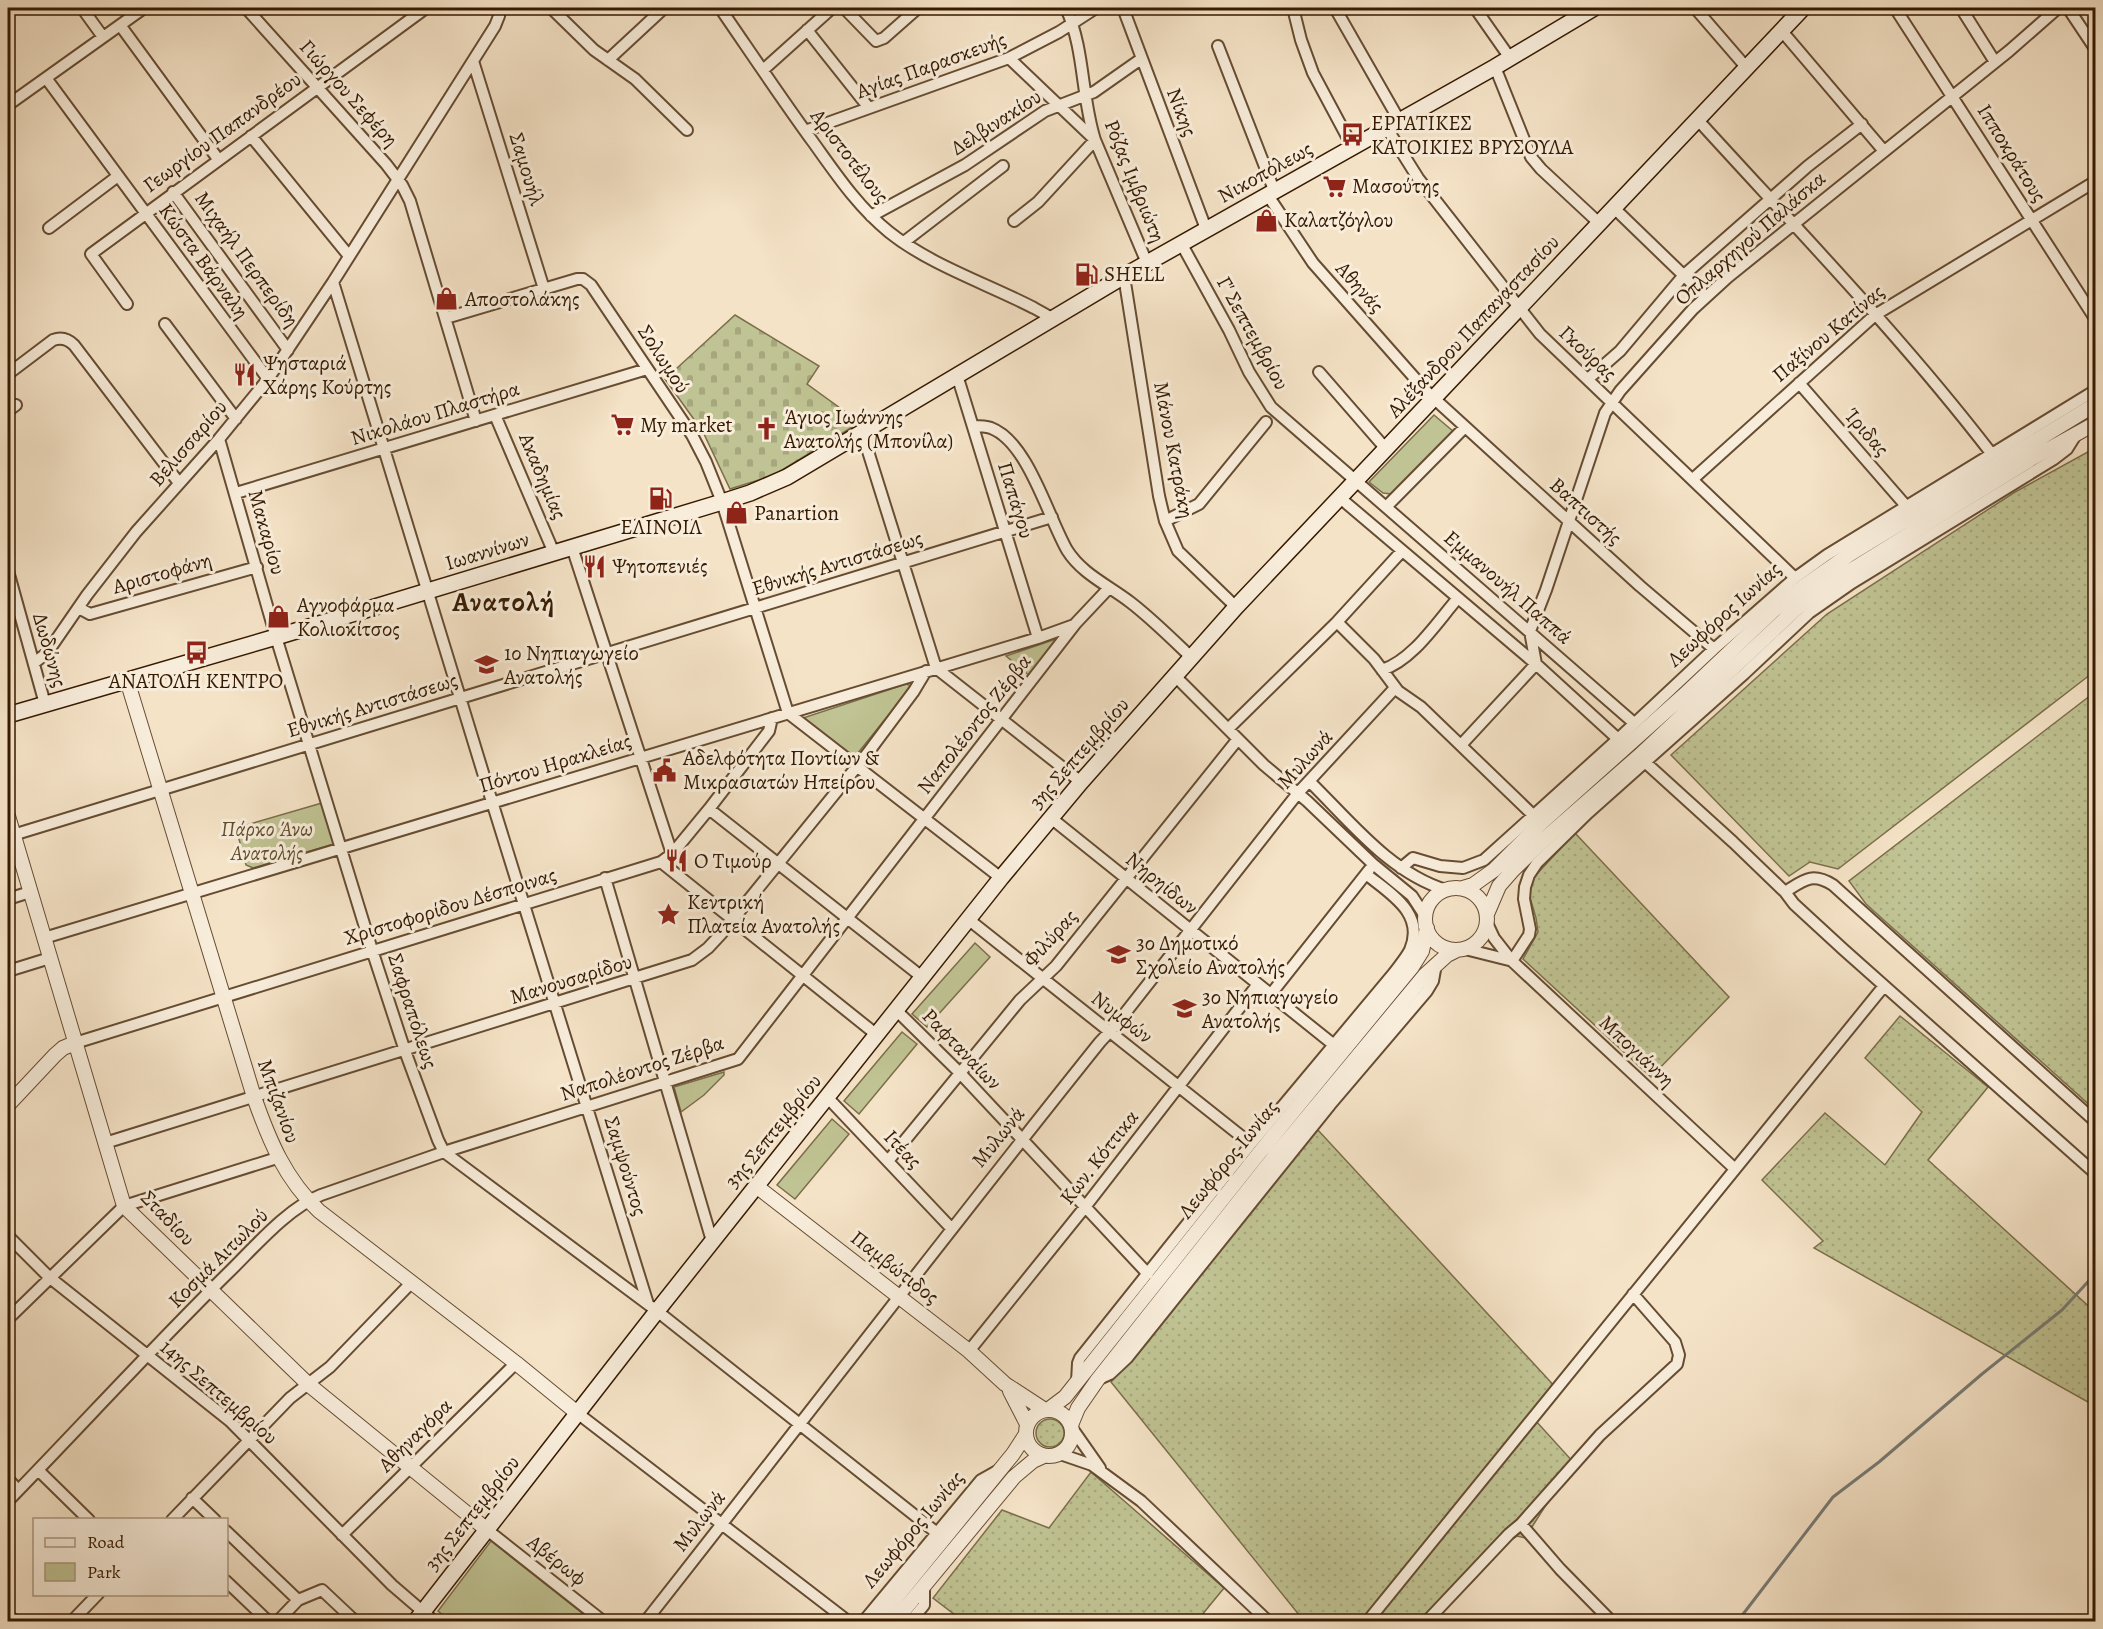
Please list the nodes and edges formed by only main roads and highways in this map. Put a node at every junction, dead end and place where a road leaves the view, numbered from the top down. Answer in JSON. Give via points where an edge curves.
{"nodes":[{"id":1,"x":1594,"y":8,"type":"edge"},
{"id":2,"x":1803,"y":8,"type":"edge"},
{"id":3,"x":957,"y":375,"type":"joint"},
{"id":4,"x":1174,"y":675,"type":"joint"},
{"id":5,"x":8,"y":715,"type":"edge"},
{"id":6,"x":419,"y":1616,"type":"edge"}],
"edges":[{"from":1,"to":3,"type":"main road","name":"Νικοπόλεως"},
{"from":2,"to":4,"type":"main road","name":"Αλέξανδρου Παπαναστασίου"},
{"from":3,"to":5,"type":"main road","name":"Ιωαννίνων","via":[[788,477],[750,493]]},
{"from":4,"to":6,"type":"main road","name":"3ης Σεπτεμβρίου","via":[[1080,782],[712,1241],[653,1308]]}]}
